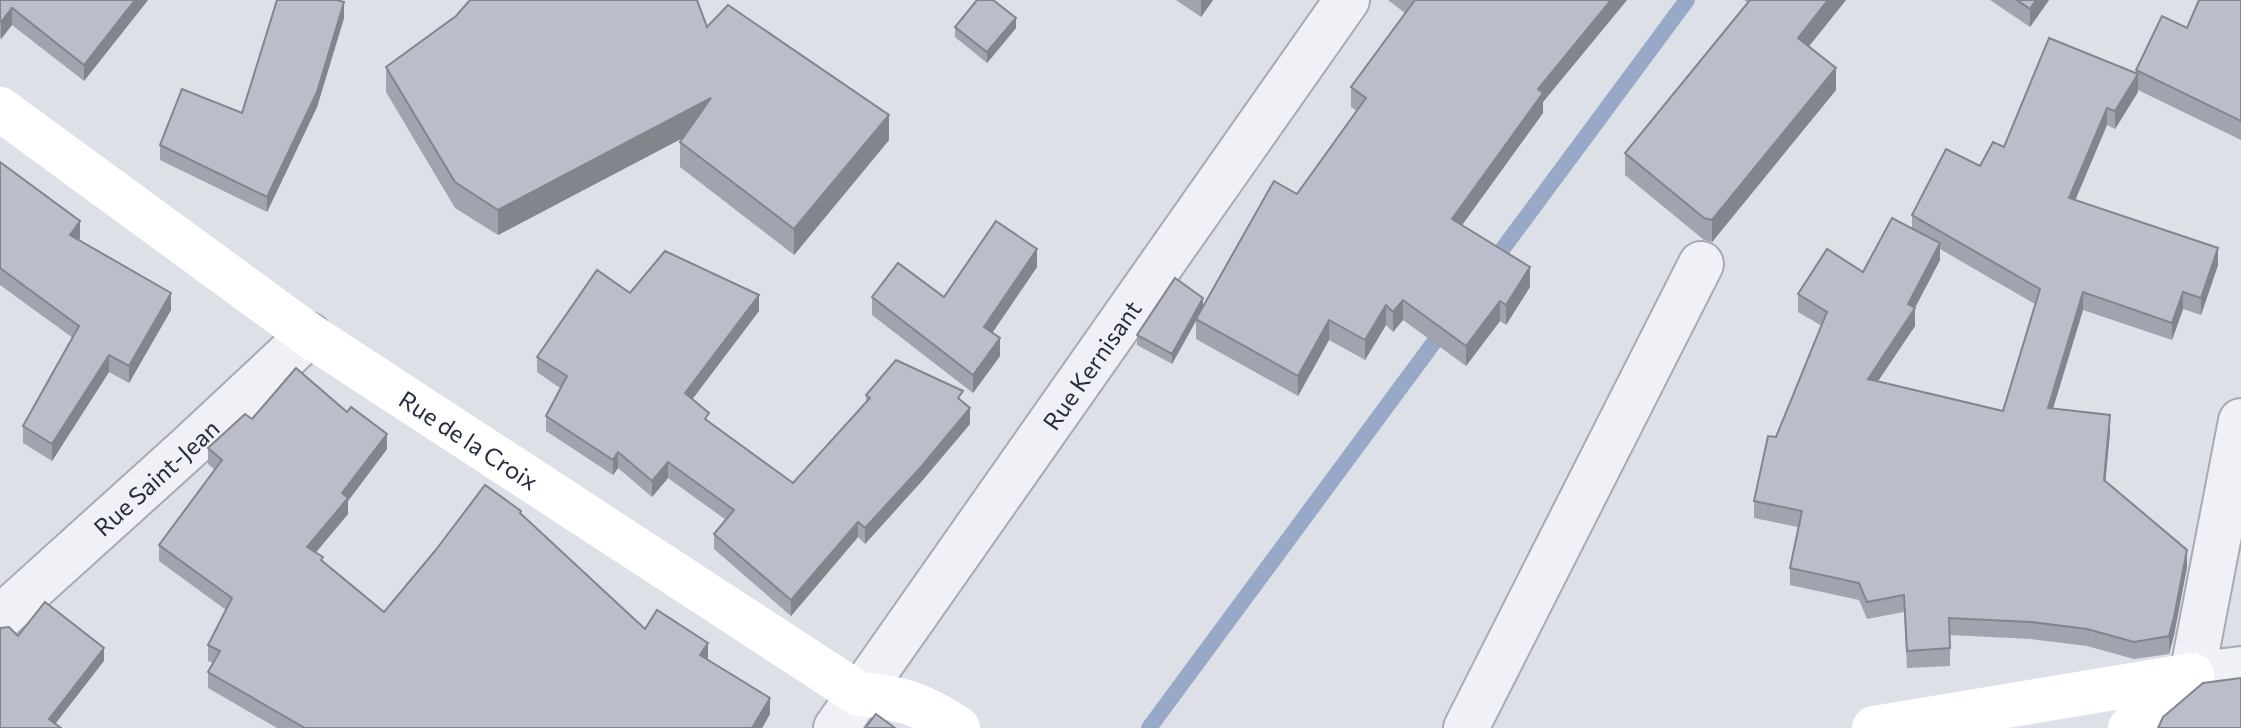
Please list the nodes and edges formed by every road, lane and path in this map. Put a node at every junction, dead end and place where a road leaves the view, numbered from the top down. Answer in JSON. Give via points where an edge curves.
{"nodes":[{"id":1,"x":1347,"y":0,"type":"edge"},
{"id":2,"x":0,"y":109,"type":"edge"},
{"id":3,"x":1701,"y":264,"type":"dead end"},
{"id":4,"x":309,"y":335,"type":"junction"},
{"id":5,"x":2241,"y":421,"type":"edge"},
{"id":6,"x":0,"y":618,"type":"edge"},
{"id":7,"x":2241,"y":669,"type":"edge"},
{"id":8,"x":2192,"y":675,"type":"junction"},
{"id":9,"x":848,"y":711,"type":"edge"},
{"id":10,"x":958,"y":728,"type":"edge"},
{"id":11,"x":1466,"y":728,"type":"edge"},
{"id":12,"x":1874,"y":728,"type":"edge"},
{"id":13,"x":2130,"y":728,"type":"edge"}],
"edges":[{"from":1,"to":9,"type":"street","name":"Rue Kernisant"},
{"from":2,"to":4,"type":"street","name":"Rue de la Croix"},
{"from":3,"to":11,"type":"street"},
{"from":4,"to":6,"type":"street","name":"Rue Saint-Jean"},
{"from":4,"to":9,"type":"street","name":"Rue de la Croix"},
{"from":5,"to":8,"type":"street"},
{"from":7,"to":8,"type":"street"},
{"from":8,"to":12,"type":"street"},
{"from":8,"to":13,"type":"street"},
{"from":9,"to":10,"type":"street","name":"Rue de la Croix","via":[[907,700]]}]}
